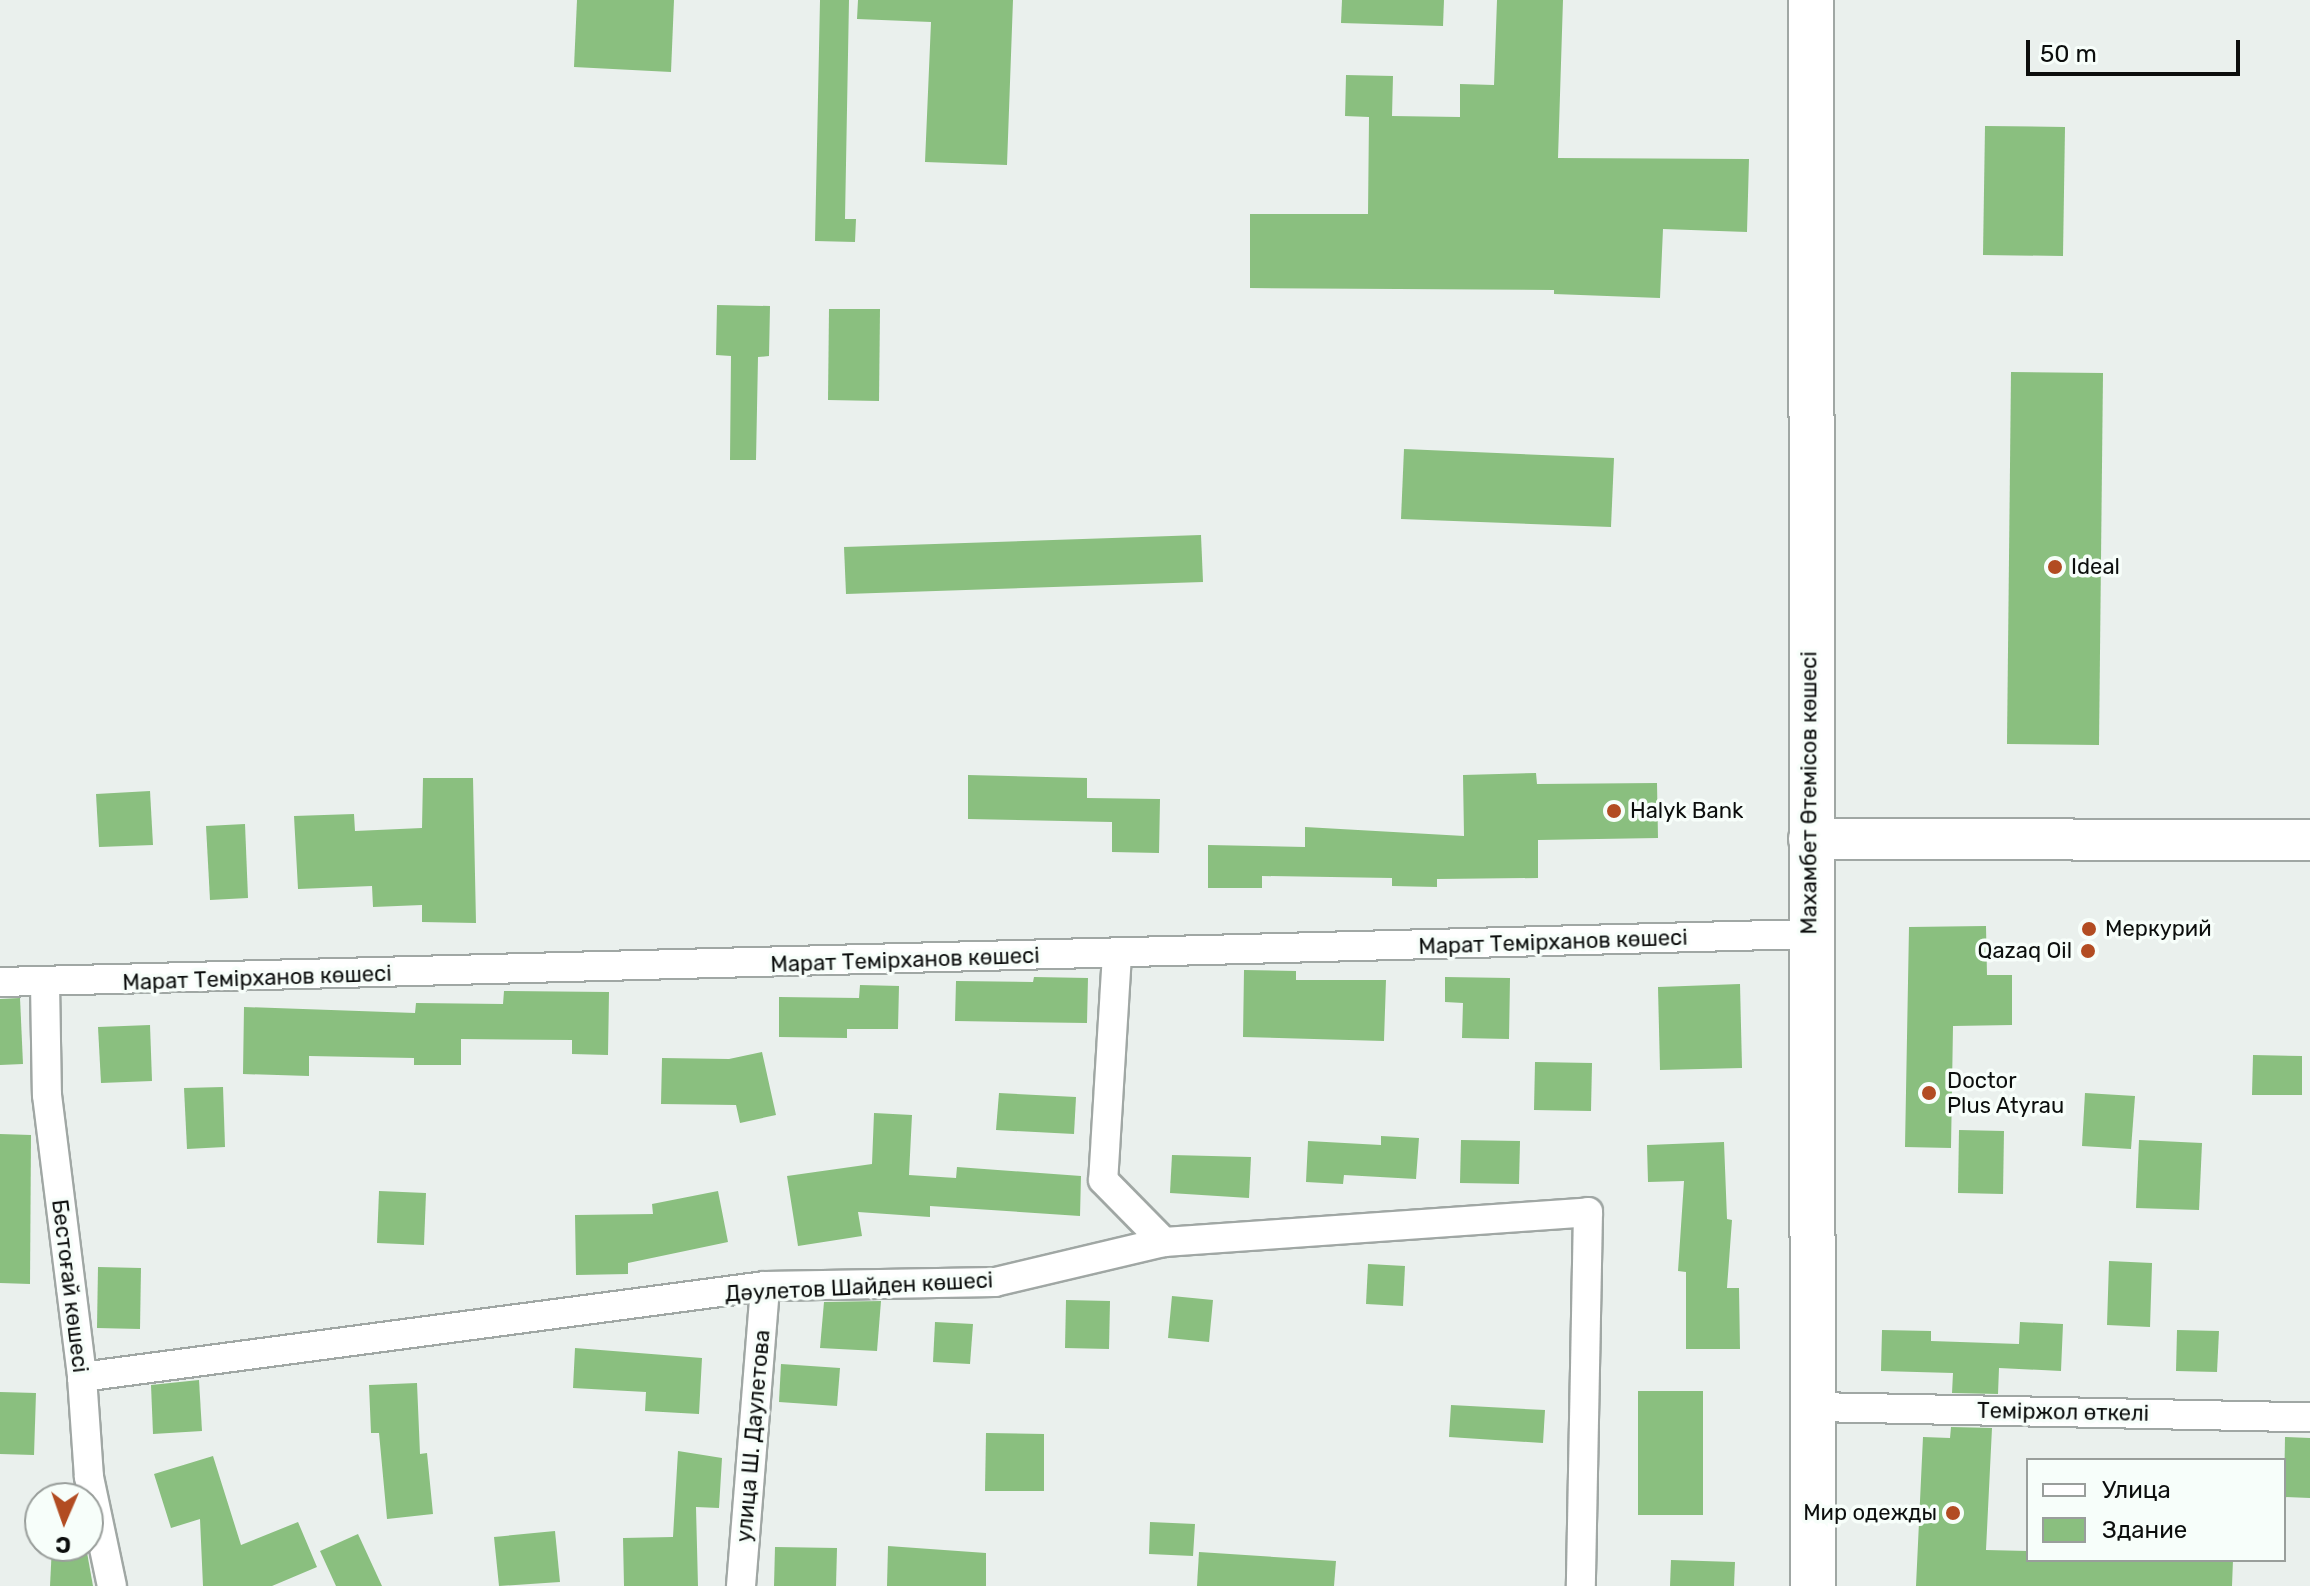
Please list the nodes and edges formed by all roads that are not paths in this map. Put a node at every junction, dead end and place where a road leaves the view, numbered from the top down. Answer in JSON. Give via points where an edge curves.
{"nodes":[{"id":1,"x":1811,"y":0,"type":"edge"},
{"id":2,"x":1809,"y":839,"type":"junction"},
{"id":3,"x":2310,"y":840,"type":"edge"},
{"id":4,"x":1810,"y":934,"type":"junction"},
{"id":5,"x":1117,"y":954,"type":"junction"},
{"id":6,"x":0,"y":982,"type":"edge"},
{"id":7,"x":45,"y":984,"type":"junction"},
{"id":8,"x":1164,"y":1242,"type":"junction"},
{"id":9,"x":765,"y":1286,"type":"junction"},
{"id":10,"x":82,"y":1377,"type":"junction"},
{"id":11,"x":1815,"y":1407,"type":"junction"},
{"id":12,"x":2310,"y":1417,"type":"edge"},
{"id":13,"x":112,"y":1586,"type":"edge"},
{"id":14,"x":741,"y":1586,"type":"edge"},
{"id":15,"x":1581,"y":1586,"type":"edge"},
{"id":16,"x":1813,"y":1586,"type":"edge"}],
"edges":[{"from":1,"to":2,"type":"main road","name":"Махамбет Өтемісов көшесі"},
{"from":2,"to":3,"type":"street"},
{"from":2,"to":4,"type":"main road","name":"Махамбет Өтемісов көшесі"},
{"from":4,"to":5,"type":"street","name":"Марат Темірханов көшесі"},
{"from":4,"to":11,"type":"main road","name":"Махамбет Өтемісов көшесі"},
{"from":5,"to":7,"type":"street","name":"Марат Темірханов көшесі"},
{"from":5,"to":8,"type":"street","via":[[1103,1180]]},
{"from":6,"to":7,"type":"street","name":"Марат Темірханов көшесі"},
{"from":7,"to":10,"type":"street","name":"Бестоғай көшесі","via":[[47,1095]]},
{"from":8,"to":9,"type":"street","name":"Дәулетов Шайден көшесі","via":[[995,1282]]},
{"from":8,"to":15,"type":"street","name":"Дәулетов Шайден көшесі","via":[[1588,1212]]},
{"from":9,"to":10,"type":"street","name":"Дәулетов Шайден көшесі"},
{"from":9,"to":14,"type":"street","name":"улица Ш. Даулетова"},
{"from":10,"to":13,"type":"street","name":"Бестоғай көшесі","via":[[89,1477]]},
{"from":11,"to":12,"type":"street","name":"Теміржол өткелі"},
{"from":11,"to":16,"type":"main road","name":"Махамбет Өтемісов көшесі"}]}
